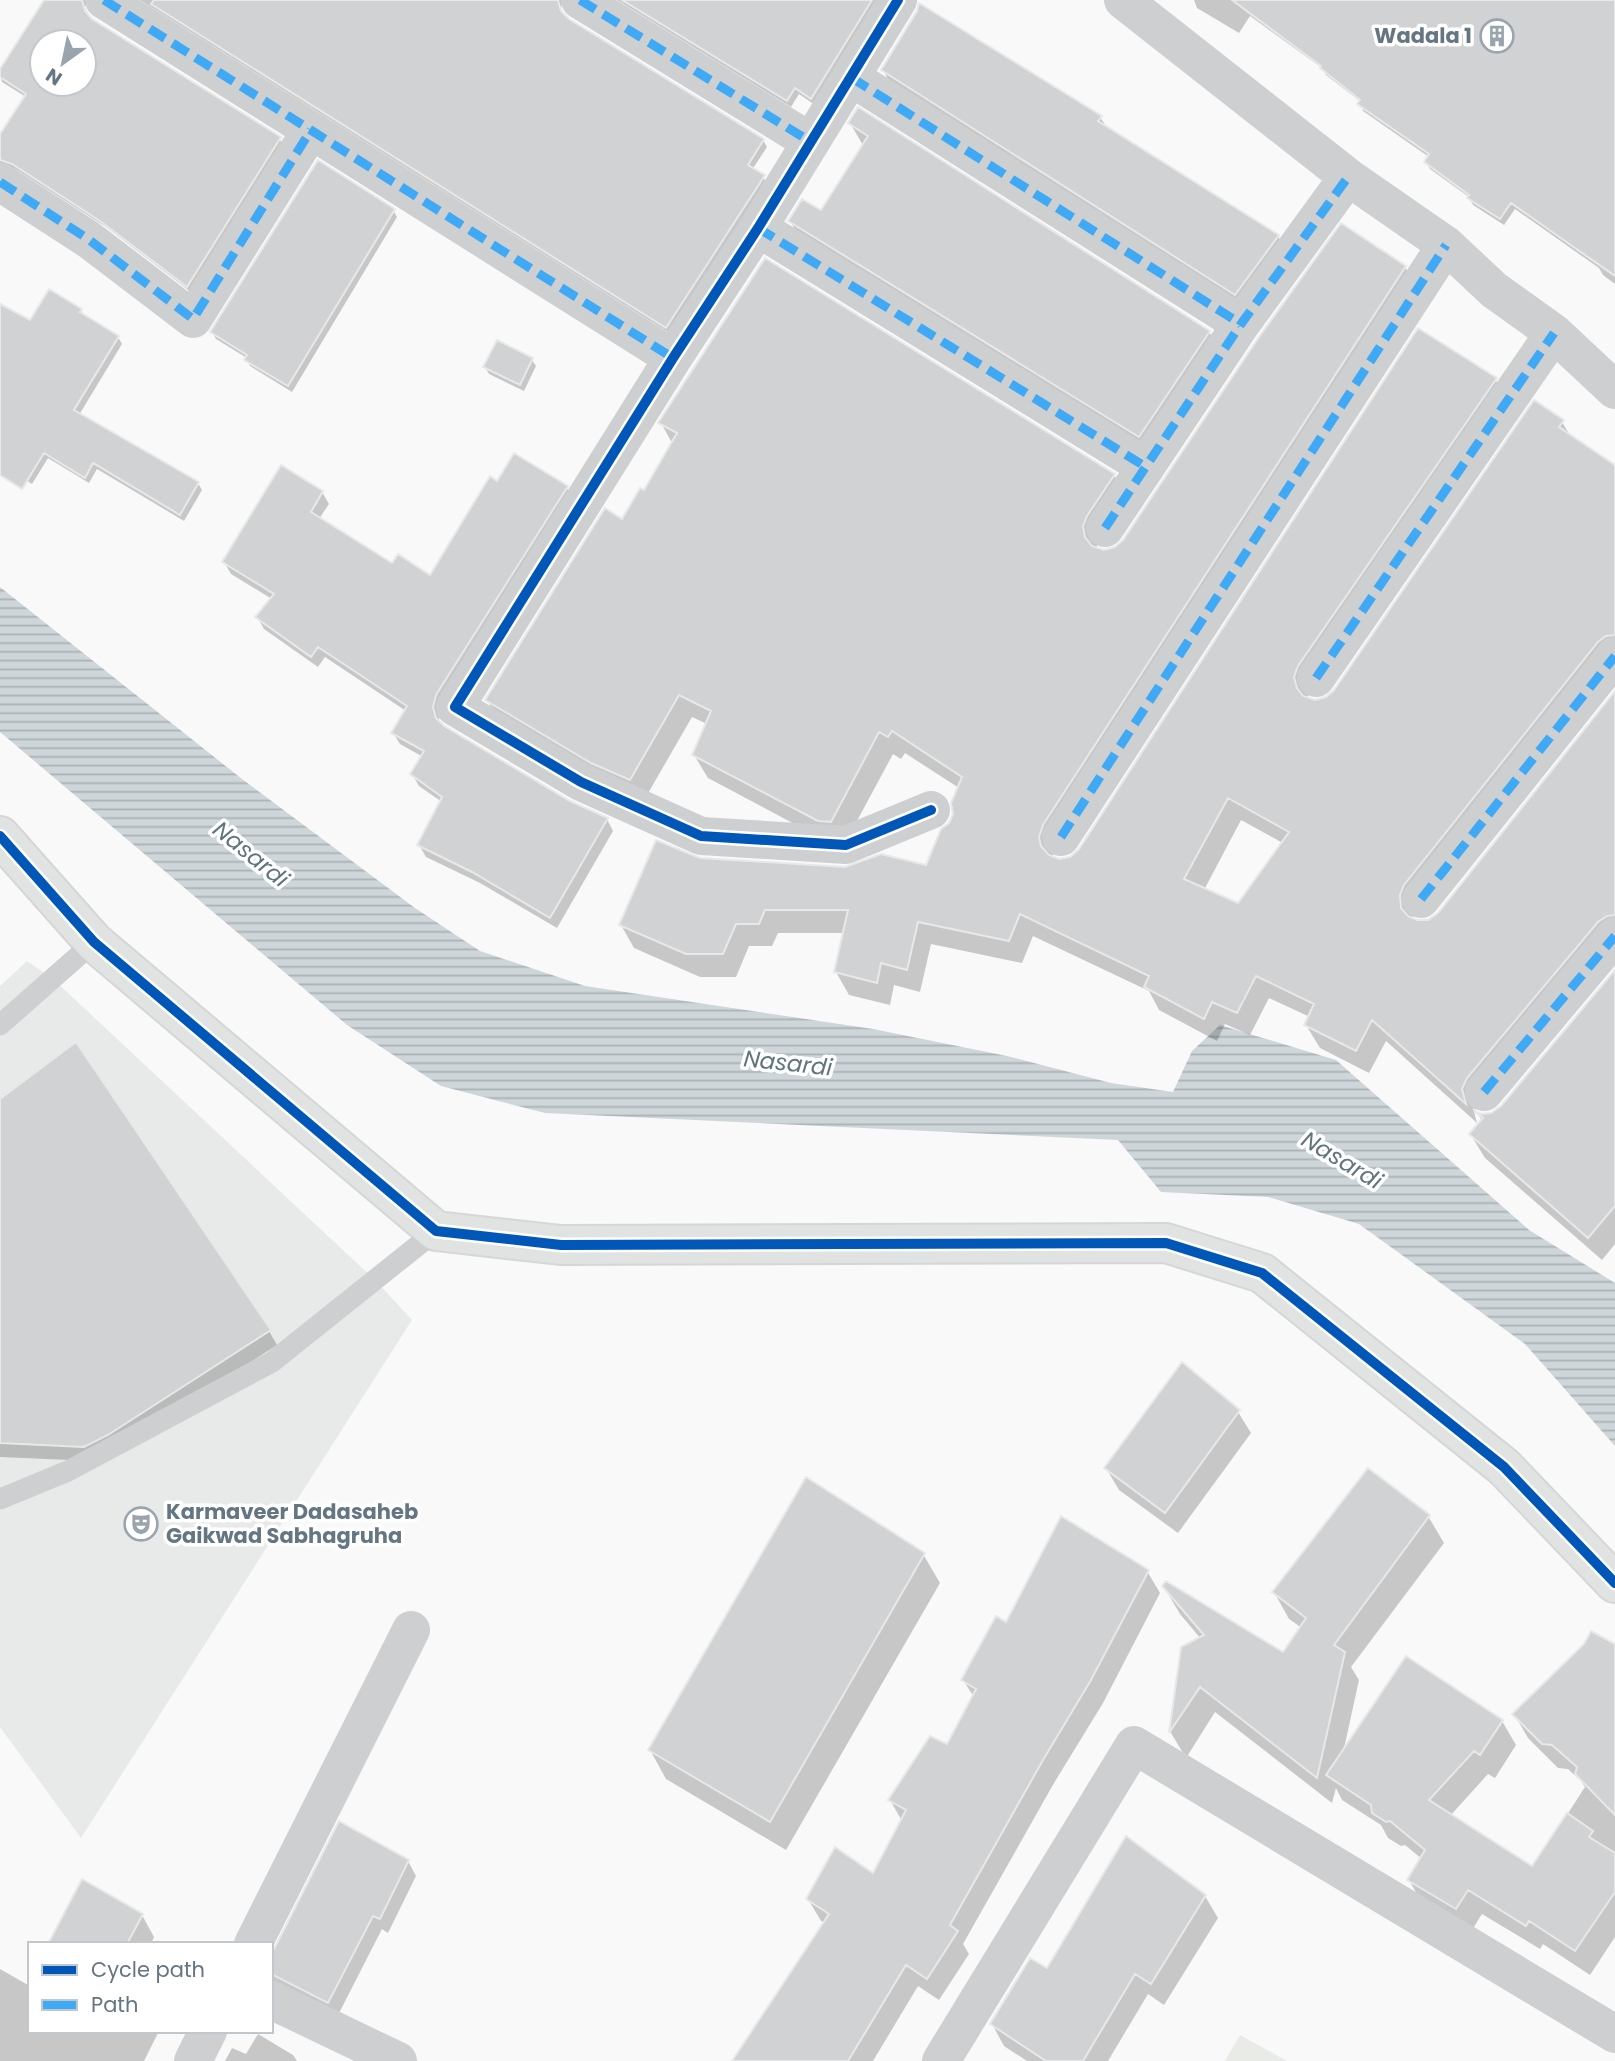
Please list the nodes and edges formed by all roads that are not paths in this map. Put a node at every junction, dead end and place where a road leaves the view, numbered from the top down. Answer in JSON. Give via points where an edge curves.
{"nodes":[{"id":1,"x":104,"y":0,"type":"edge"},
{"id":2,"x":580,"y":0,"type":"edge"},
{"id":3,"x":898,"y":0,"type":"edge"},
{"id":4,"x":1123,"y":0,"type":"edge"},
{"id":5,"x":852,"y":78,"type":"junction"},
{"id":6,"x":312,"y":131,"type":"junction"},
{"id":7,"x":811,"y":142,"type":"junction"},
{"id":8,"x":1348,"y":177,"type":"junction"},
{"id":9,"x":0,"y":182,"type":"edge"},
{"id":10,"x":758,"y":229,"type":"junction"},
{"id":11,"x":1446,"y":245,"type":"junction"},
{"id":12,"x":1241,"y":324,"type":"junction"},
{"id":13,"x":1554,"y":333,"type":"junction"},
{"id":14,"x":673,"y":358,"type":"junction"},
{"id":15,"x":1615,"y":390,"type":"edge"},
{"id":16,"x":1146,"y":467,"type":"junction"},
{"id":17,"x":1105,"y":528,"type":"dead end"},
{"id":18,"x":1615,"y":656,"type":"edge"},
{"id":19,"x":1316,"y":678,"type":"dead end"},
{"id":20,"x":931,"y":810,"type":"dead end"},
{"id":21,"x":0,"y":836,"type":"edge"},
{"id":22,"x":1061,"y":837,"type":"dead end"},
{"id":23,"x":1422,"y":899,"type":"dead end"},
{"id":24,"x":1615,"y":936,"type":"edge"},
{"id":25,"x":94,"y":942,"type":"junction"},
{"id":26,"x":0,"y":1025,"type":"edge"},
{"id":27,"x":1485,"y":1093,"type":"dead end"},
{"id":28,"x":436,"y":1231,"type":"junction"},
{"id":29,"x":0,"y":1499,"type":"edge"},
{"id":30,"x":1615,"y":1583,"type":"edge"},
{"id":31,"x":411,"y":1630,"type":"dead end"},
{"id":32,"x":254,"y":1942,"type":"edge"},
{"id":33,"x":273,"y":2001,"type":"edge"},
{"id":34,"x":207,"y":2033,"type":"edge"},
{"id":35,"x":1615,"y":2034,"type":"edge"},
{"id":36,"x":193,"y":2061,"type":"edge"},
{"id":37,"x":398,"y":2061,"type":"edge"},
{"id":38,"x":941,"y":2061,"type":"edge"}],
"edges":[{"from":1,"to":6,"type":"street"},
{"from":2,"to":7,"type":"street"},
{"from":3,"to":5,"type":"street"},
{"from":4,"to":8,"type":"street"},
{"from":5,"to":7,"type":"street"},
{"from":5,"to":12,"type":"street"},
{"from":6,"to":9,"type":"street","via":[[193,319],[88,239]]},
{"from":6,"to":14,"type":"street"},
{"from":7,"to":10,"type":"street"},
{"from":8,"to":11,"type":"street"},
{"from":8,"to":12,"type":"street"},
{"from":10,"to":14,"type":"street"},
{"from":10,"to":16,"type":"street"},
{"from":11,"to":13,"type":"street","via":[[1494,290]]},
{"from":11,"to":22,"type":"street"},
{"from":12,"to":16,"type":"street"},
{"from":13,"to":15,"type":"street"},
{"from":13,"to":19,"type":"street"},
{"from":14,"to":20,"type":"street","via":[[455,706],[581,782],[701,836],[846,845]]},
{"from":16,"to":17,"type":"street"},
{"from":18,"to":23,"type":"street"},
{"from":21,"to":25,"type":"street"},
{"from":24,"to":27,"type":"street"},
{"from":25,"to":26,"type":"lane"},
{"from":25,"to":28,"type":"street"},
{"from":28,"to":29,"type":"lane","via":[[272,1362],[68,1471]]},
{"from":28,"to":30,"type":"street","via":[[561,1245],[1166,1243],[1262,1273],[1504,1467]]},
{"from":31,"to":32,"type":"street"},
{"from":33,"to":37,"type":"street"},
{"from":34,"to":36,"type":"street"},
{"from":35,"to":38,"type":"street","via":[[1134,1745]]}]}
